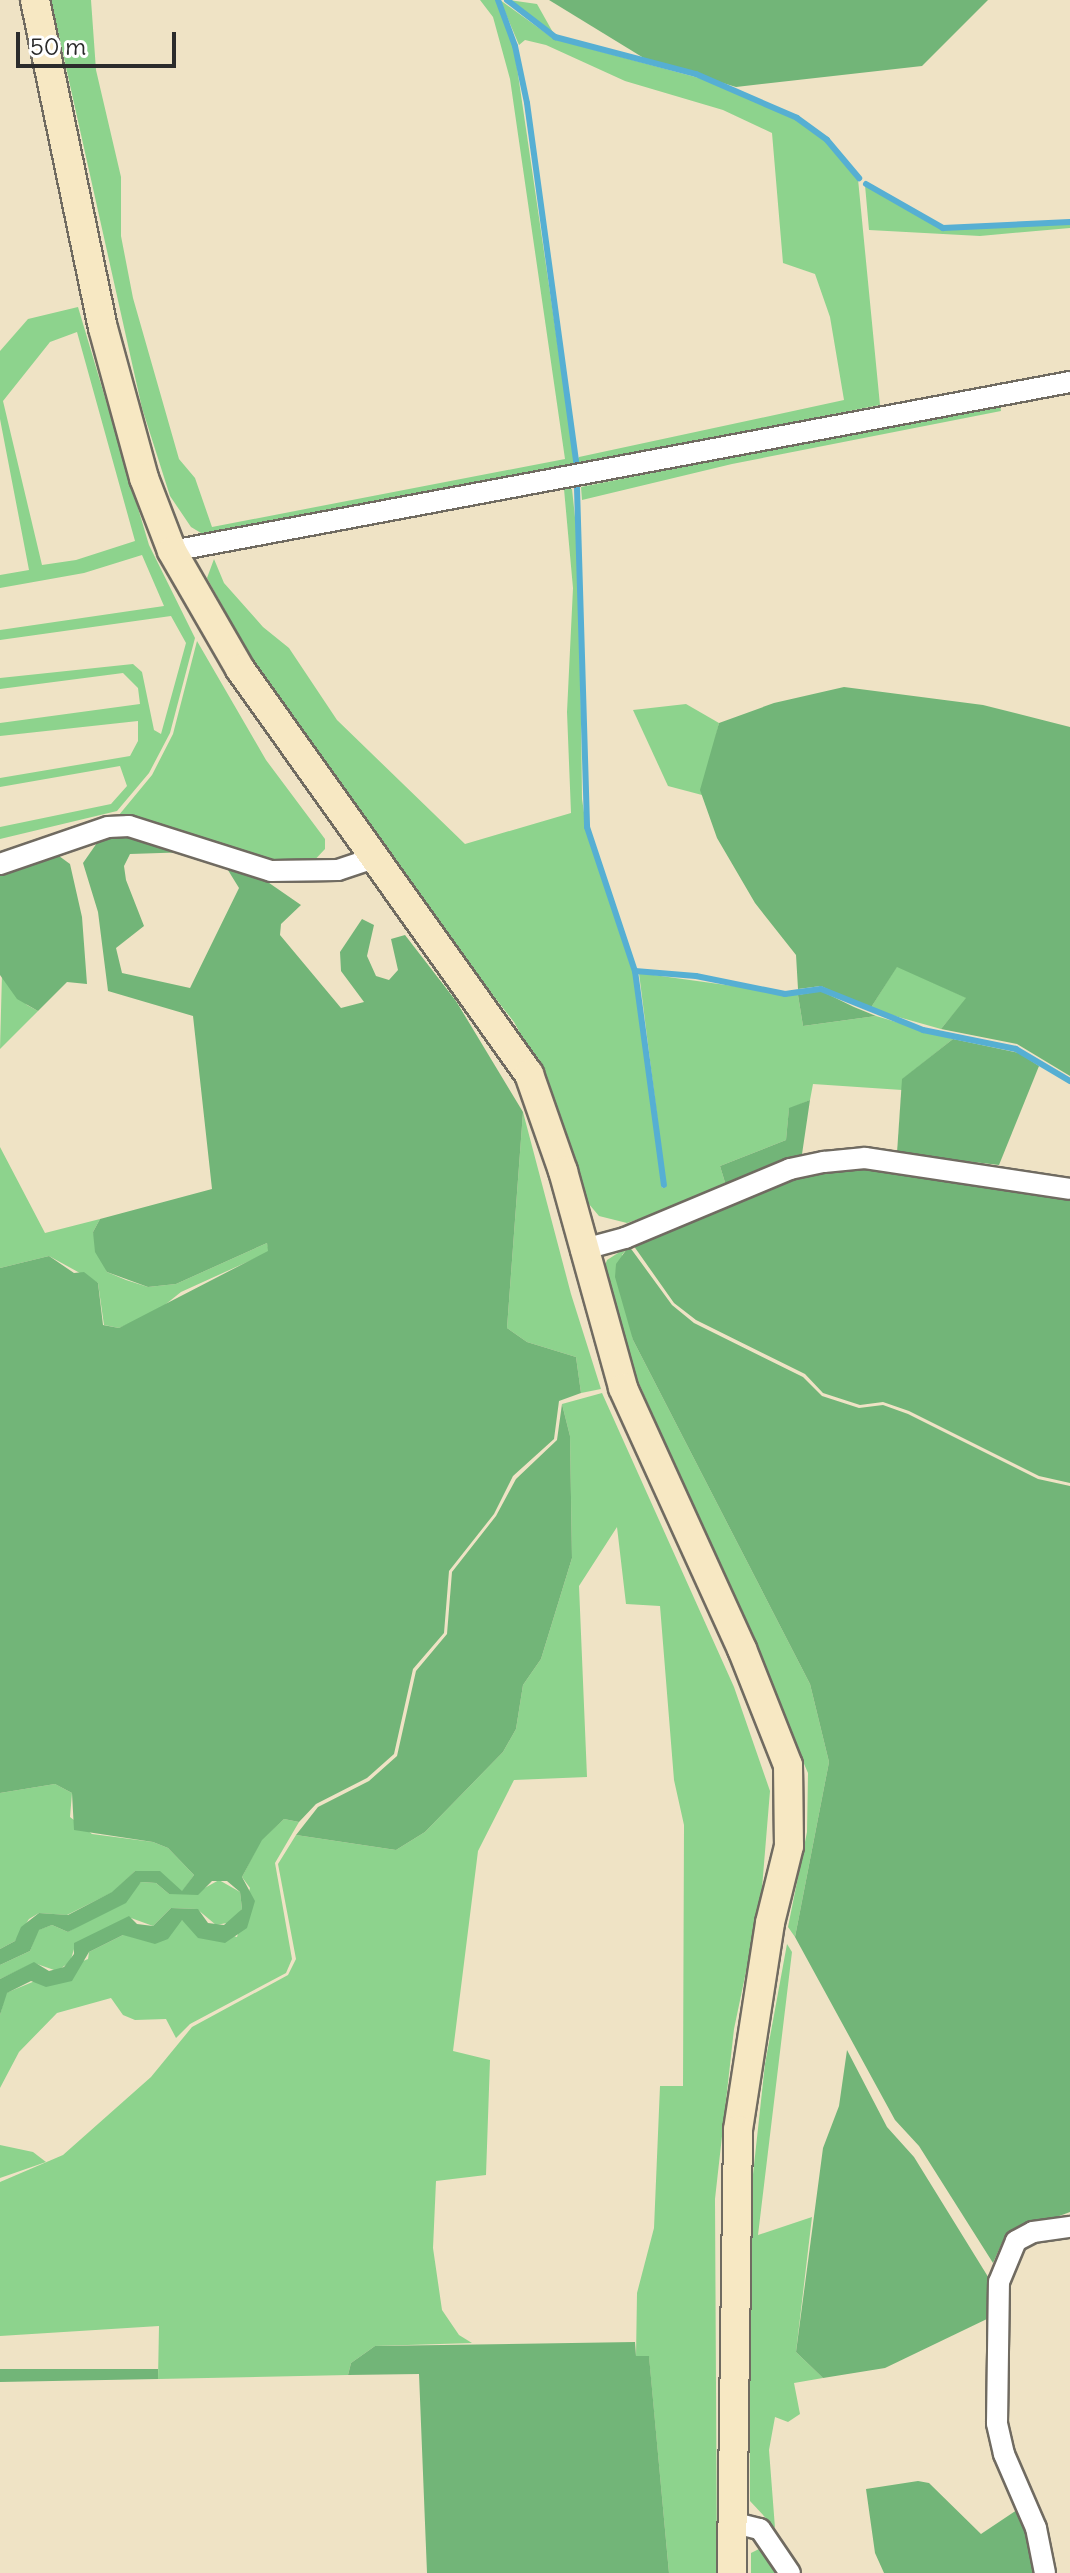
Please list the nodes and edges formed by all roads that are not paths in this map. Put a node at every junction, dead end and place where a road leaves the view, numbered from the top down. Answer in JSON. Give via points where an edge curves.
{"nodes":[{"id":1,"x":35,"y":0,"type":"edge"},
{"id":2,"x":1070,"y":382,"type":"edge"},
{"id":3,"x":172,"y":551,"type":"junction"},
{"id":4,"x":377,"y":857,"type":"junction"},
{"id":5,"x":0,"y":864,"type":"edge"},
{"id":6,"x":1070,"y":1189,"type":"edge"},
{"id":7,"x":581,"y":1250,"type":"junction"},
{"id":8,"x":1070,"y":2227,"type":"edge"},
{"id":9,"x":731,"y":2522,"type":"junction"},
{"id":10,"x":732,"y":2573,"type":"edge"},
{"id":11,"x":790,"y":2573,"type":"edge"},
{"id":12,"x":1045,"y":2573,"type":"edge"}],
"edges":[{"from":1,"to":3,"type":"main road","via":[[100,315],[128,425]]},
{"from":2,"to":3,"type":"street"},
{"from":3,"to":4,"type":"main road","via":[[240,669]]},
{"from":4,"to":5,"type":"street","via":[[338,870],[271,871],[129,826],[108,827]]},
{"from":4,"to":7,"type":"main road","via":[[529,1074],[563,1171]]},
{"from":6,"to":7,"type":"street","via":[[865,1158],[824,1162],[790,1169],[625,1238]]},
{"from":7,"to":9,"type":"main road","via":[[623,1388],[770,1714],[792,1794],[789,1846],[743,2077],[738,2130]]},
{"from":8,"to":12,"type":"street","via":[[1033,2232],[1016,2241],[999,2282],[997,2423],[1012,2477],[1036,2528]]},
{"from":9,"to":10,"type":"main road"},
{"from":9,"to":11,"type":"street","via":[[760,2529]]}]}
